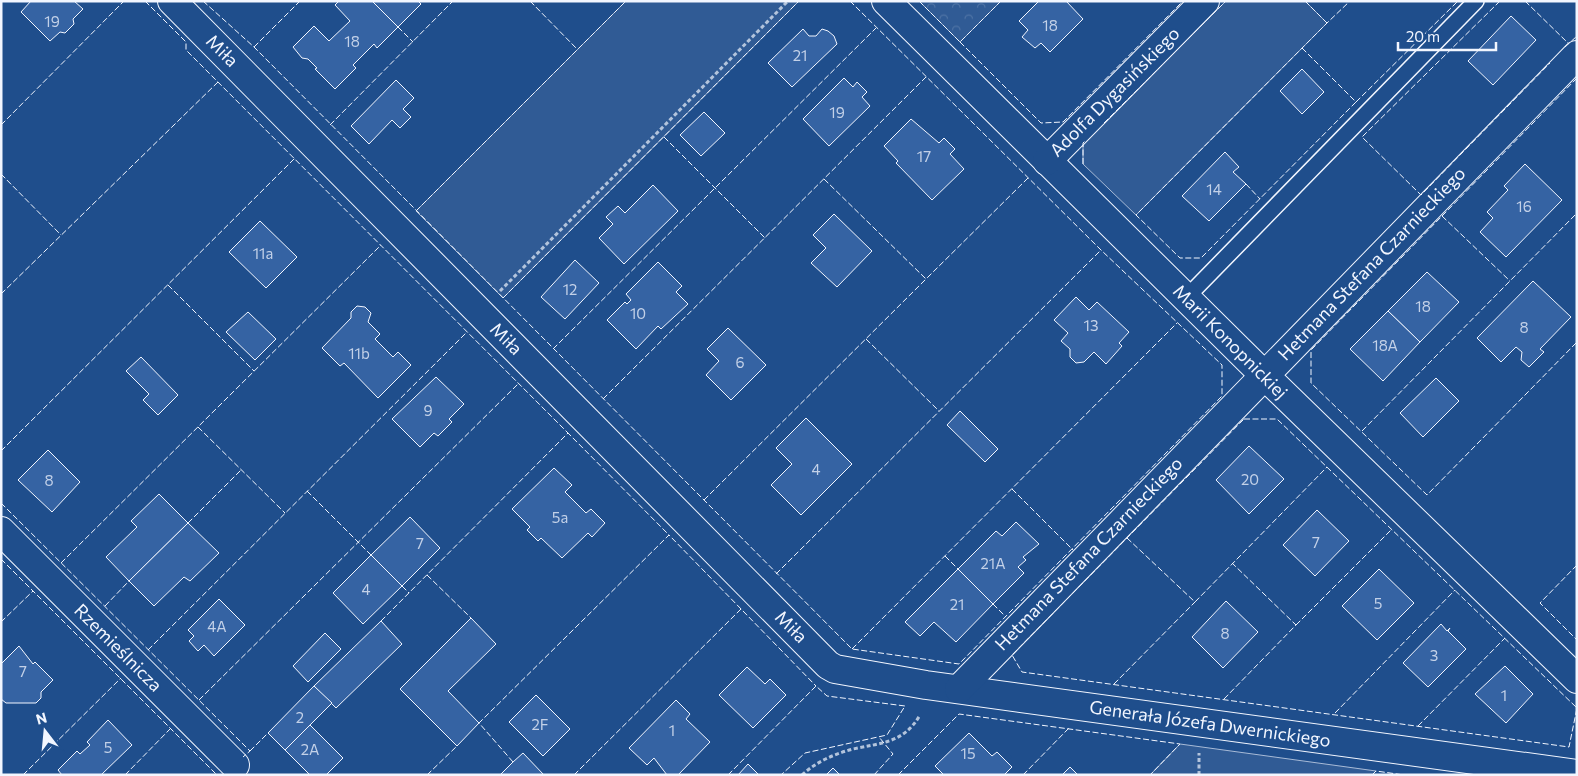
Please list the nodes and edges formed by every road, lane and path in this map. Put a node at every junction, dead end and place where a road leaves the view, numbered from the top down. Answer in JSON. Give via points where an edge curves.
{"nodes":[{"id":1,"x":172,"y":1,"type":"edge"},
{"id":2,"x":788,"y":1,"type":"edge"},
{"id":3,"x":886,"y":1,"type":"edge"},
{"id":4,"x":1205,"y":1,"type":"edge"},
{"id":5,"x":1476,"y":1,"type":"edge"},
{"id":6,"x":1577,"y":55,"type":"edge"},
{"id":7,"x":1047,"y":161,"type":"junction"},
{"id":8,"x":498,"y":293,"type":"dead end"},
{"id":9,"x":1186,"y":298,"type":"junction"},
{"id":10,"x":1264,"y":375,"type":"junction"},
{"id":11,"x":1,"y":531,"type":"edge"},
{"id":12,"x":844,"y":672,"type":"joint"},
{"id":13,"x":1577,"y":679,"type":"edge"},
{"id":14,"x":926,"y":685,"type":"junction"},
{"id":15,"x":959,"y":689,"type":"junction"},
{"id":16,"x":235,"y":765,"type":"dead end"},
{"id":17,"x":1577,"y":774,"type":"edge"},
{"id":18,"x":802,"y":775,"type":"edge"}],
"edges":[{"from":1,"to":12,"type":"street","name":"Miła","via":[[828,665]]},
{"from":2,"to":8,"type":"path"},
{"from":3,"to":7,"type":"street","name":"Marii Konopnickiej"},
{"from":4,"to":7,"type":"street","name":"Adolfa Dygasińskiego"},
{"from":5,"to":9,"type":"lane"},
{"from":6,"to":10,"type":"street","name":"Hetmana Stefana Czarnieckiego"},
{"from":7,"to":9,"type":"street","name":"Marii Konopnickiej"},
{"from":9,"to":10,"type":"street","name":"Marii Konopnickiej"},
{"from":10,"to":13,"type":"street","name":"Marii Konopnickiej"},
{"from":10,"to":15,"type":"street","name":"Hetmana Stefana Czarnieckiego"},
{"from":11,"to":16,"type":"street","name":"Rzemieślnicza"},
{"from":12,"to":14,"type":"street","name":"Generała Józefa Dwernickiego"},
{"from":14,"to":15,"type":"street","name":"Generała Józefa Dwernickiego"},
{"from":14,"to":18,"type":"path","via":[[923,709],[916,722],[900,735],[885,744],[832,755]]},
{"from":15,"to":17,"type":"street","name":"Generała Józefa Dwernickiego"}]}
